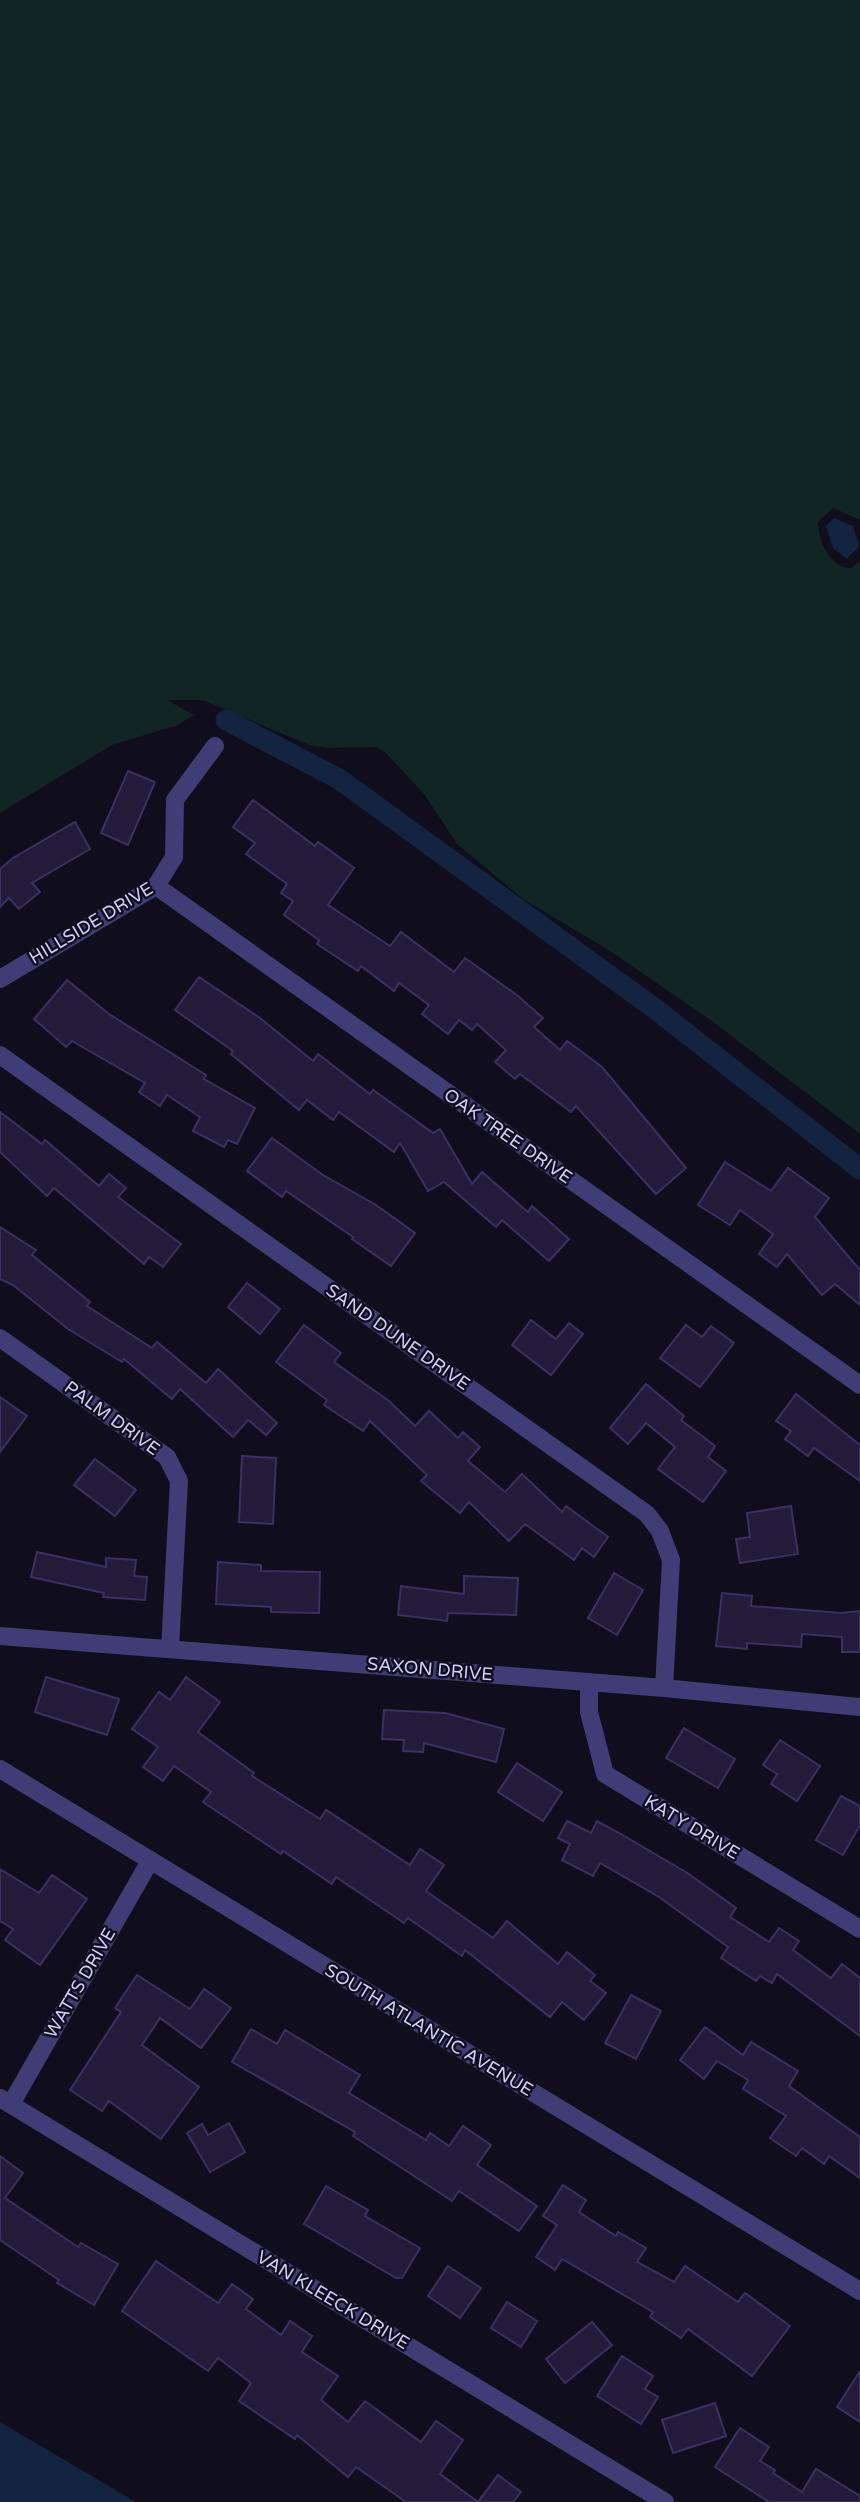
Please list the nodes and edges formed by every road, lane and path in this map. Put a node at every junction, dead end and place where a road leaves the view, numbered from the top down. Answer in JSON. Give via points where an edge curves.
{"nodes":[{"id":1,"x":215,"y":746,"type":"dead end"},
{"id":2,"x":156,"y":886,"type":"junction"},
{"id":3,"x":0,"y":979,"type":"edge"},
{"id":4,"x":0,"y":1055,"type":"edge"},
{"id":5,"x":0,"y":1338,"type":"edge"},
{"id":6,"x":860,"y":1385,"type":"edge"},
{"id":7,"x":0,"y":1636,"type":"edge"},
{"id":8,"x":170,"y":1649,"type":"junction"},
{"id":9,"x":589,"y":1682,"type":"junction"},
{"id":10,"x":664,"y":1688,"type":"junction"},
{"id":11,"x":860,"y":1707,"type":"edge"},
{"id":12,"x":0,"y":1769,"type":"edge"},
{"id":13,"x":150,"y":1861,"type":"junction"},
{"id":14,"x":860,"y":1929,"type":"edge"},
{"id":15,"x":6,"y":2101,"type":"edge"},
{"id":16,"x":860,"y":2291,"type":"edge"},
{"id":17,"x":665,"y":2502,"type":"edge"}],
"edges":[{"from":1,"to":2,"type":"street","name":"HILLSIDE DRIVE","via":[[175,800],[174,857]]},
{"from":2,"to":3,"type":"street","name":"HILLSIDE DRIVE"},
{"from":2,"to":6,"type":"street","name":"OAK TREE DRIVE"},
{"from":4,"to":10,"type":"street","name":"SAND DUNE DRIVE","via":[[648,1514],[671,1560]]},
{"from":5,"to":8,"type":"street","name":"PALM DRIVE","via":[[167,1457],[179,1480]]},
{"from":7,"to":8,"type":"street","name":"SAXON DRIVE"},
{"from":8,"to":9,"type":"street","name":"SAXON DRIVE"},
{"from":9,"to":10,"type":"street","name":"SAXON DRIVE"},
{"from":9,"to":14,"type":"street","name":"KATY DRIVE","via":[[589,1712],[605,1774]]},
{"from":10,"to":11,"type":"street","name":"SAXON DRIVE"},
{"from":12,"to":13,"type":"street","name":"SOUTH ATLANTIC AVENUE"},
{"from":13,"to":15,"type":"street","name":"WATTS DRIVE"},
{"from":13,"to":16,"type":"street","name":"SOUTH ATLANTIC AVENUE"},
{"from":15,"to":17,"type":"street","name":"VAN KLEECK DRIVE"}]}
